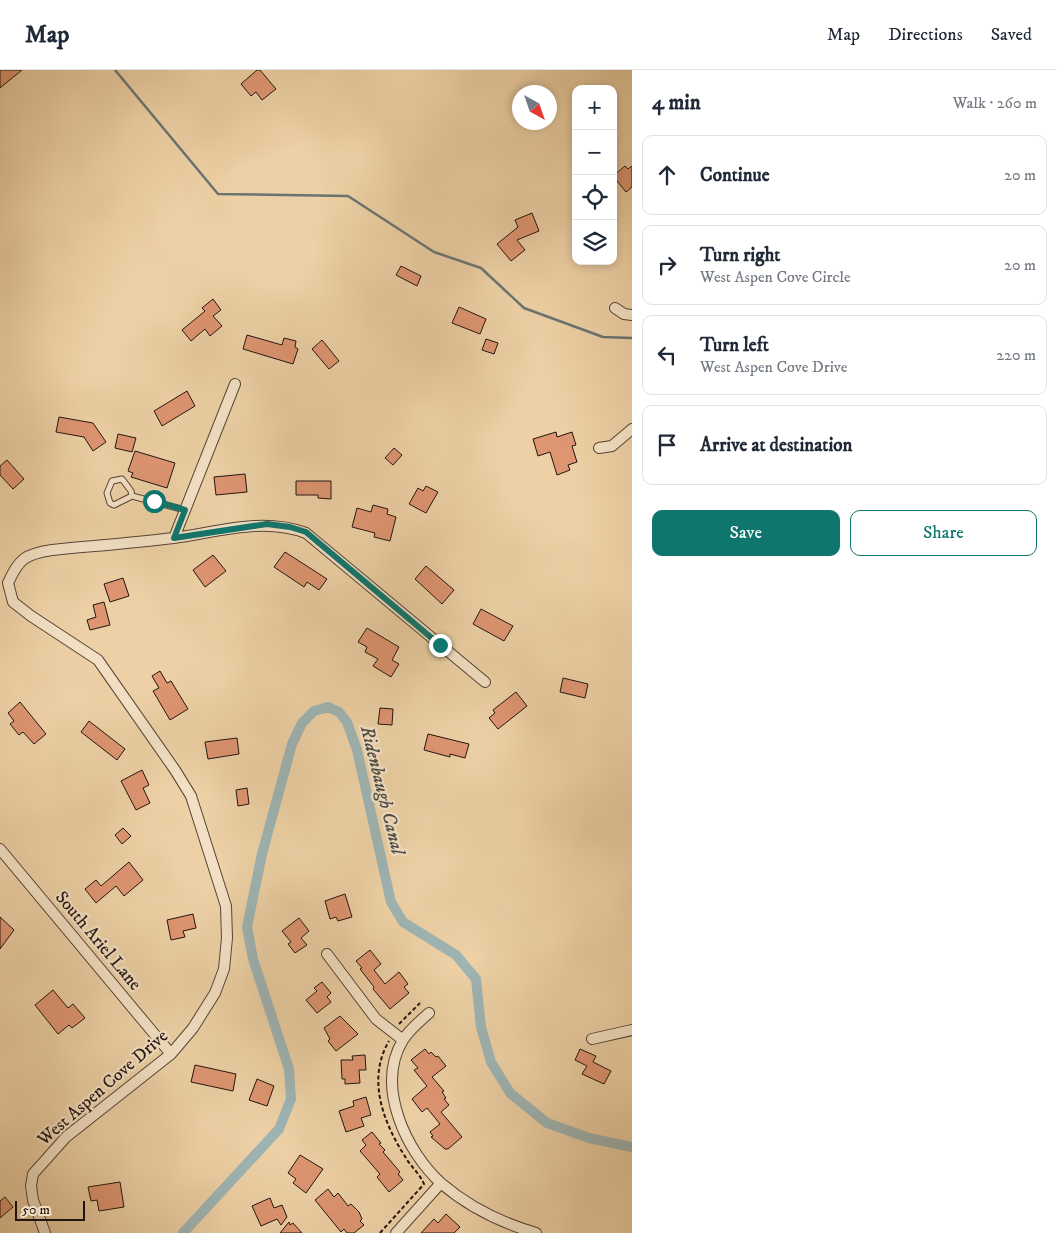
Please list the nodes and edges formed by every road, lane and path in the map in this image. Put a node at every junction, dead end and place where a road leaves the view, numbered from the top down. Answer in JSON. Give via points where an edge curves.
{"nodes":[{"id":1,"x":615,"y":308,"type":"dead end"},
{"id":2,"x":632,"y":315,"type":"edge"},
{"id":3,"x":235,"y":384,"type":"dead end"},
{"id":4,"x":632,"y":429,"type":"edge"},
{"id":5,"x":599,"y":448,"type":"dead end"},
{"id":6,"x":132,"y":496,"type":"junction"},
{"id":7,"x":185,"y":510,"type":"junction"},
{"id":8,"x":174,"y":538,"type":"junction"},
{"id":9,"x":485,"y":682,"type":"dead end"},
{"id":10,"x":0,"y":849,"type":"edge"},
{"id":11,"x":327,"y":954,"type":"dead end"},
{"id":12,"x":429,"y":1013,"type":"dead end"},
{"id":13,"x":632,"y":1030,"type":"edge"},
{"id":14,"x":592,"y":1039,"type":"dead end"},
{"id":15,"x":403,"y":1040,"type":"junction"},
{"id":16,"x":171,"y":1054,"type":"junction"},
{"id":17,"x":441,"y":1182,"type":"junction"},
{"id":18,"x":45,"y":1233,"type":"edge"},
{"id":19,"x":396,"y":1233,"type":"edge"},
{"id":20,"x":534,"y":1233,"type":"edge"}],
"edges":[{"from":1,"to":2,"type":"street"},
{"from":3,"to":7,"type":"street"},
{"from":4,"to":5,"type":"street","via":[[612,446]]},
{"from":6,"to":6,"type":"lane","via":[[114,506],[107,493],[112,481],[122,479]]},
{"from":6,"to":7,"type":"lane"},
{"from":7,"to":8,"type":"street"},
{"from":8,"to":9,"type":"street","name":"West Aspen Cove Drive","via":[[267,524],[306,532]]},
{"from":8,"to":16,"type":"street","name":"West Aspen Cove Drive","via":[[32,553],[16,564],[8,583],[13,602],[98,660],[175,770],[191,796],[200,820],[226,906],[224,969],[215,993],[193,1028]]},
{"from":10,"to":16,"type":"street","name":"South Ariel Lane"},
{"from":11,"to":15,"type":"street","via":[[376,1019]]},
{"from":12,"to":15,"type":"street"},
{"from":13,"to":14,"type":"street"},
{"from":15,"to":17,"type":"street","via":[[392,1078],[397,1115],[414,1148]]},
{"from":16,"to":18,"type":"street","name":"West Aspen Cove Drive","via":[[66,1137],[40,1164],[31,1186]]},
{"from":17,"to":19,"type":"street"},
{"from":17,"to":20,"type":"street","via":[[491,1216]]}]}
